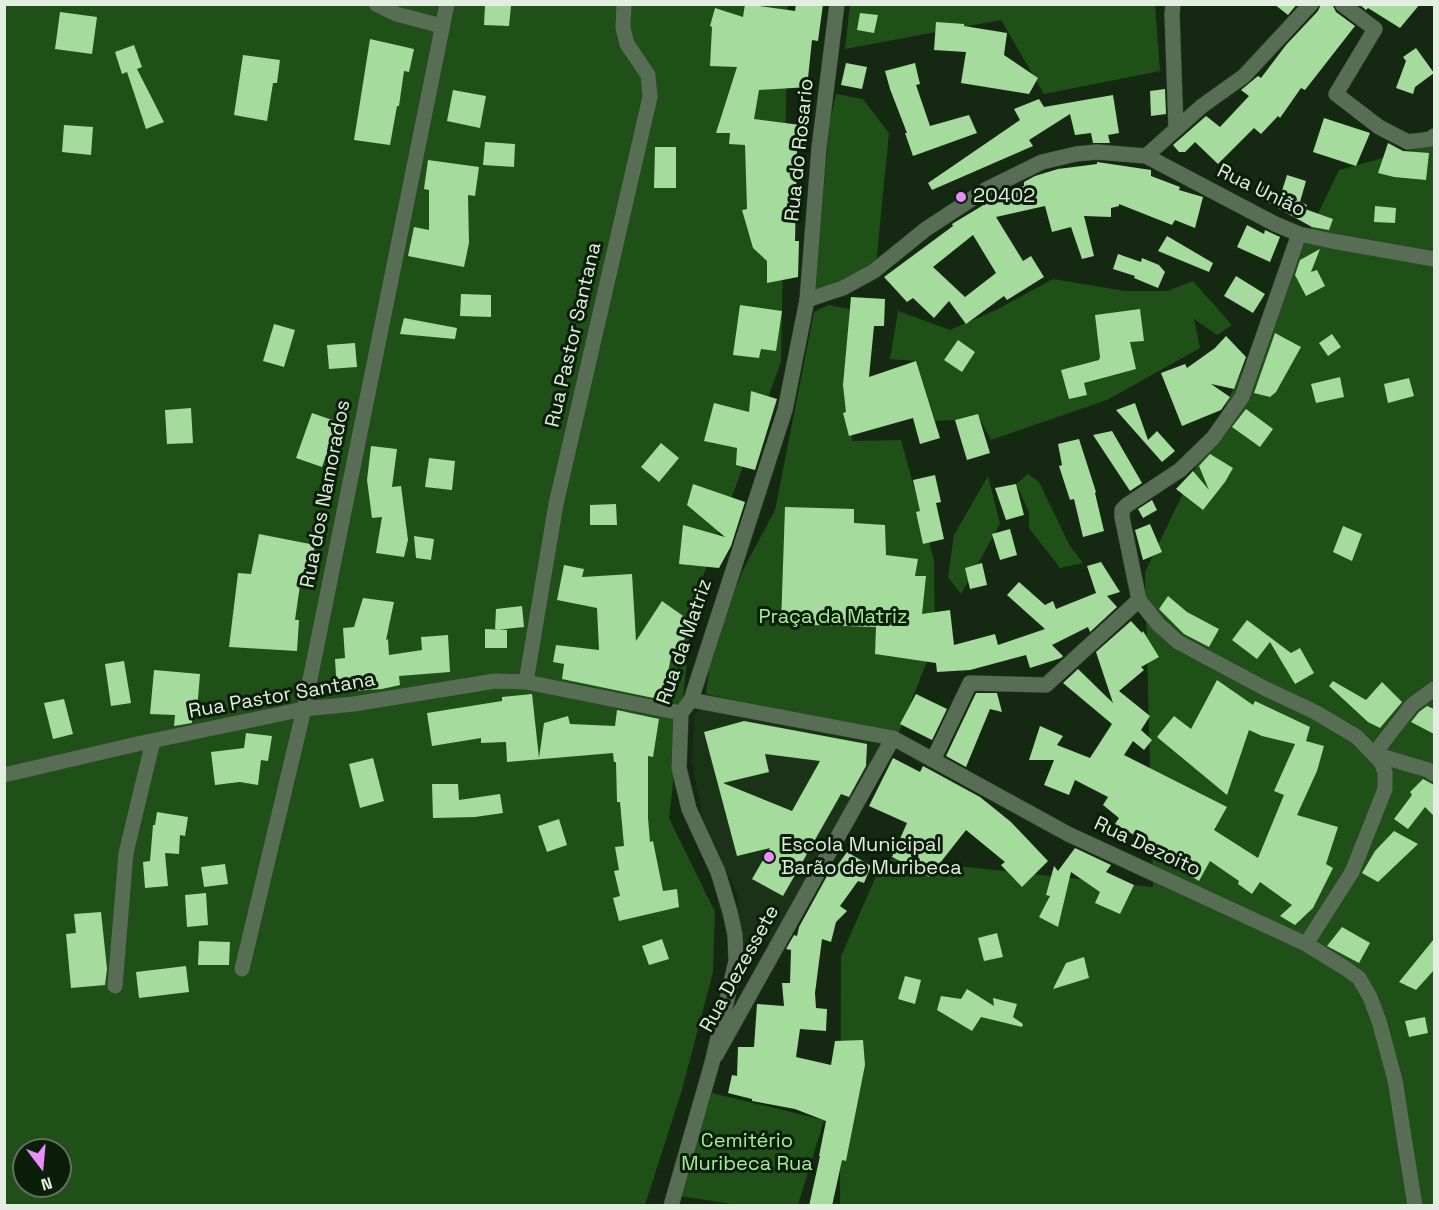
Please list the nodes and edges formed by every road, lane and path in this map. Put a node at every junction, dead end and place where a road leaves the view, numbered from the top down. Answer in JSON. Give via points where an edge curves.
{"nodes":[{"id":1,"x":376,"y":4,"type":"edge"},
{"id":2,"x":447,"y":4,"type":"edge"},
{"id":3,"x":624,"y":4,"type":"edge"},
{"id":4,"x":837,"y":4,"type":"edge"},
{"id":5,"x":1173,"y":4,"type":"edge"},
{"id":6,"x":1311,"y":4,"type":"edge"},
{"id":7,"x":1342,"y":4,"type":"edge"},
{"id":8,"x":442,"y":26,"type":"junction"},
{"id":9,"x":1176,"y":129,"type":"junction"},
{"id":10,"x":1434,"y":136,"type":"edge"},
{"id":11,"x":1146,"y":156,"type":"junction"},
{"id":12,"x":1299,"y":234,"type":"junction"},
{"id":13,"x":1434,"y":259,"type":"edge"},
{"id":14,"x":807,"y":300,"type":"junction"},
{"id":15,"x":1139,"y":600,"type":"junction"},
{"id":16,"x":526,"y":682,"type":"junction"},
{"id":17,"x":1434,"y":689,"type":"edge"},
{"id":18,"x":691,"y":700,"type":"junction"},
{"id":19,"x":304,"y":709,"type":"junction"},
{"id":20,"x":681,"y":714,"type":"junction"},
{"id":21,"x":892,"y":738,"type":"junction"},
{"id":22,"x":153,"y":741,"type":"junction"},
{"id":23,"x":1374,"y":754,"type":"junction"},
{"id":24,"x":933,"y":760,"type":"junction"},
{"id":25,"x":1434,"y":774,"type":"edge"},
{"id":26,"x":4,"y":775,"type":"edge"},
{"id":27,"x":1306,"y":944,"type":"junction"},
{"id":28,"x":242,"y":969,"type":"dead end"},
{"id":29,"x":115,"y":986,"type":"dead end"},
{"id":30,"x":712,"y":1063,"type":"junction"},
{"id":31,"x":670,"y":1206,"type":"edge"},
{"id":32,"x":1415,"y":1206,"type":"edge"}],
"edges":[{"from":1,"to":8,"type":"street","via":[[396,14]]},
{"from":2,"to":8,"type":"street","name":"Rua dos Namorados"},
{"from":3,"to":16,"type":"street","name":"Rua Pastor Santana","via":[[627,44],[648,75],[650,97],[556,504]]},
{"from":4,"to":14,"type":"street","name":"Rua do Rosario","via":[[819,148]]},
{"from":5,"to":9,"type":"street"},
{"from":6,"to":9,"type":"street","via":[[1244,76]]},
{"from":7,"to":10,"type":"street","via":[[1375,29],[1336,94],[1378,127],[1408,142],[1431,140]]},
{"from":8,"to":19,"type":"street","name":"Rua dos Namorados"},
{"from":9,"to":11,"type":"street"},
{"from":11,"to":12,"type":"street","name":"Rua União"},
{"from":11,"to":14,"type":"street","via":[[1096,152],[1042,162],[987,189],[926,229],[874,271],[843,288]]},
{"from":12,"to":13,"type":"street","name":"Rua União"},
{"from":12,"to":15,"type":"street","via":[[1242,397],[1213,438],[1180,471],[1122,510]]},
{"from":14,"to":18,"type":"street","name":"Rua da Matriz","via":[[785,410]]},
{"from":15,"to":23,"type":"street","via":[[1178,642],[1315,712],[1357,737]]},
{"from":15,"to":24,"type":"street","via":[[1046,685],[970,683]]},
{"from":16,"to":19,"type":"street","name":"Rua Pastor Santana","via":[[495,681]]},
{"from":16,"to":20,"type":"street","name":"Rua Pastor Santana"},
{"from":17,"to":23,"type":"street","via":[[1412,705]]},
{"from":18,"to":20,"type":"street","name":"Rua da Matriz"},
{"from":18,"to":21,"type":"street","name":"Rua Dezoito"},
{"from":19,"to":22,"type":"street","name":"Rua Pastor Santana"},
{"from":19,"to":28,"type":"street","name":"Rua dos Namorados"},
{"from":20,"to":30,"type":"street","name":"Rua da Matriz","via":[[679,768],[689,809],[718,872],[735,936],[736,961]]},
{"from":21,"to":24,"type":"street","name":"Rua Dezoito"},
{"from":21,"to":30,"type":"street","name":"Rua Dezessete"},
{"from":22,"to":26,"type":"street","name":"Rua Pastor Santana"},
{"from":22,"to":29,"type":"street","via":[[126,854]]},
{"from":23,"to":25,"type":"street"},
{"from":23,"to":27,"type":"street","via":[[1385,772],[1385,789],[1352,872]]},
{"from":24,"to":27,"type":"street","name":"Rua Dezoito","via":[[1068,834]]},
{"from":27,"to":32,"type":"street","name":"Rua Dezoito","via":[[1359,978],[1373,1005],[1395,1080]]},
{"from":30,"to":31,"type":"street","name":"Rua da Matriz"}]}
